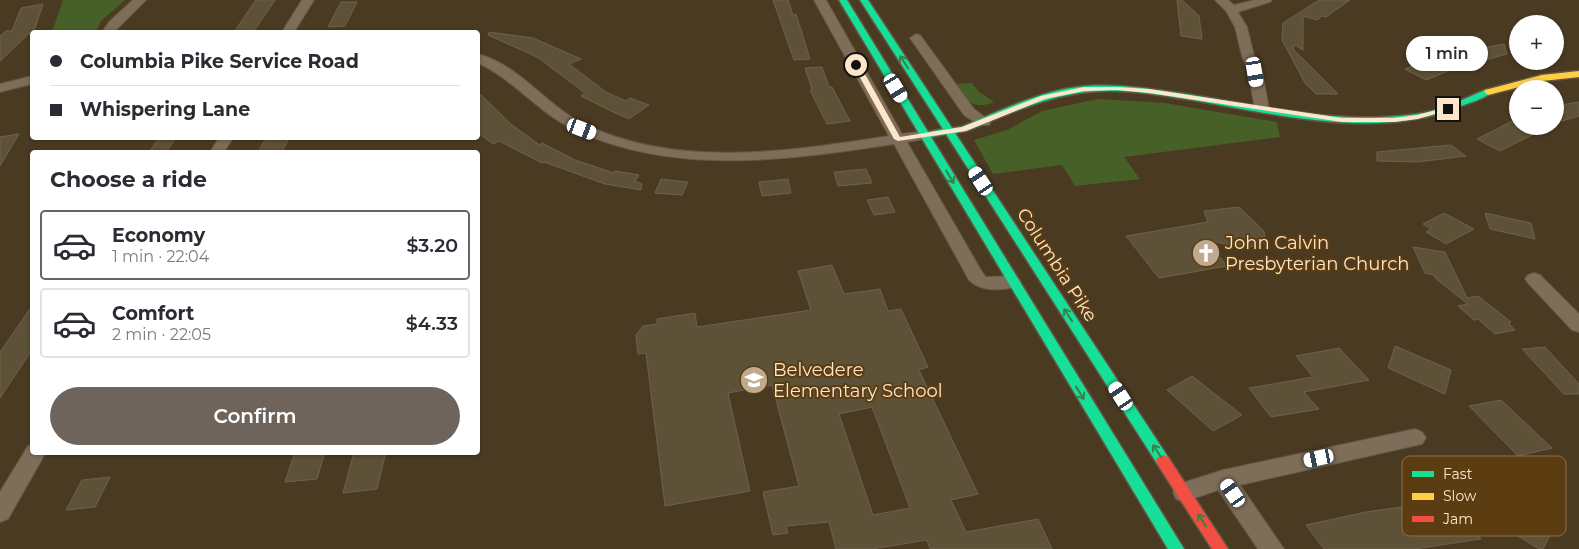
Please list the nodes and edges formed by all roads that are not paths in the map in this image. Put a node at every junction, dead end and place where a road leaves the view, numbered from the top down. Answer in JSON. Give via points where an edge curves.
{"nodes":[{"id":1,"x":140,"y":0,"type":"edge"},
{"id":2,"x":308,"y":0,"type":"edge"},
{"id":3,"x":820,"y":0,"type":"edge"},
{"id":4,"x":843,"y":0,"type":"edge"},
{"id":5,"x":864,"y":0,"type":"edge"},
{"id":6,"x":1266,"y":0,"type":"edge"},
{"id":7,"x":1226,"y":4,"type":"edge"},
{"id":8,"x":110,"y":30,"type":"edge"},
{"id":9,"x":289,"y":30,"type":"edge"},
{"id":10,"x":916,"y":38,"type":"dead end"},
{"id":11,"x":480,"y":59,"type":"edge"},
{"id":12,"x":1579,"y":74,"type":"edge"},
{"id":13,"x":30,"y":80,"type":"edge"},
{"id":14,"x":0,"y":88,"type":"edge"},
{"id":15,"x":1262,"y":109,"type":"junction"},
{"id":16,"x":984,"y":122,"type":"junction"},
{"id":17,"x":949,"y":132,"type":"junction"},
{"id":18,"x":925,"y":135,"type":"junction"},
{"id":19,"x":898,"y":139,"type":"junction"},
{"id":20,"x":1534,"y":279,"type":"dead end"},
{"id":21,"x":1012,"y":282,"type":"junction"},
{"id":22,"x":1579,"y":325,"type":"edge"},
{"id":23,"x":1415,"y":438,"type":"dead end"},
{"id":24,"x":34,"y":455,"type":"edge"},
{"id":25,"x":1223,"y":479,"type":"junction"},
{"id":26,"x":1184,"y":492,"type":"junction"},
{"id":27,"x":0,"y":512,"type":"edge"},
{"id":28,"x":1176,"y":549,"type":"edge"},
{"id":29,"x":1220,"y":549,"type":"edge"},
{"id":30,"x":1272,"y":549,"type":"edge"}],
"edges":[{"from":1,"to":8,"type":"street"},
{"from":2,"to":9,"type":"street"},
{"from":3,"to":19,"type":"street"},
{"from":4,"to":18,"type":"main road"},
{"from":17,"to":5,"type":"main road","name":"Columbia Pike","one_way":true},
{"from":6,"to":7,"type":"street","via":[[1252,5]]},
{"from":7,"to":15,"type":"street","via":[[1241,27]]},
{"from":10,"to":16,"type":"street","via":[[969,112]]},
{"from":11,"to":19,"type":"street","via":[[518,80],[564,119],[608,139],[643,148],[691,155],[757,156]]},
{"from":12,"to":15,"type":"main road","via":[[1507,86],[1436,113],[1394,120],[1342,120]]},
{"from":13,"to":14,"type":"street"},
{"from":15,"to":16,"type":"main road","via":[[1149,91],[1099,88],[1043,97]]},
{"from":16,"to":17,"type":"main road"},
{"from":17,"to":18,"type":"main road"},
{"from":26,"to":17,"type":"main road","name":"Columbia Pike","one_way":true},
{"from":18,"to":19,"type":"street"},
{"from":18,"to":21,"type":"main road","one_way":true},
{"from":19,"to":21,"type":"street","via":[[975,276],[982,283]]},
{"from":20,"to":22,"type":"street"},
{"from":21,"to":28,"type":"main road","one_way":true},
{"from":23,"to":25,"type":"street"},
{"from":24,"to":27,"type":"street"},
{"from":25,"to":26,"type":"street"},
{"from":25,"to":30,"type":"street"},
{"from":29,"to":26,"type":"main road","name":"Columbia Pike","one_way":true}]}
